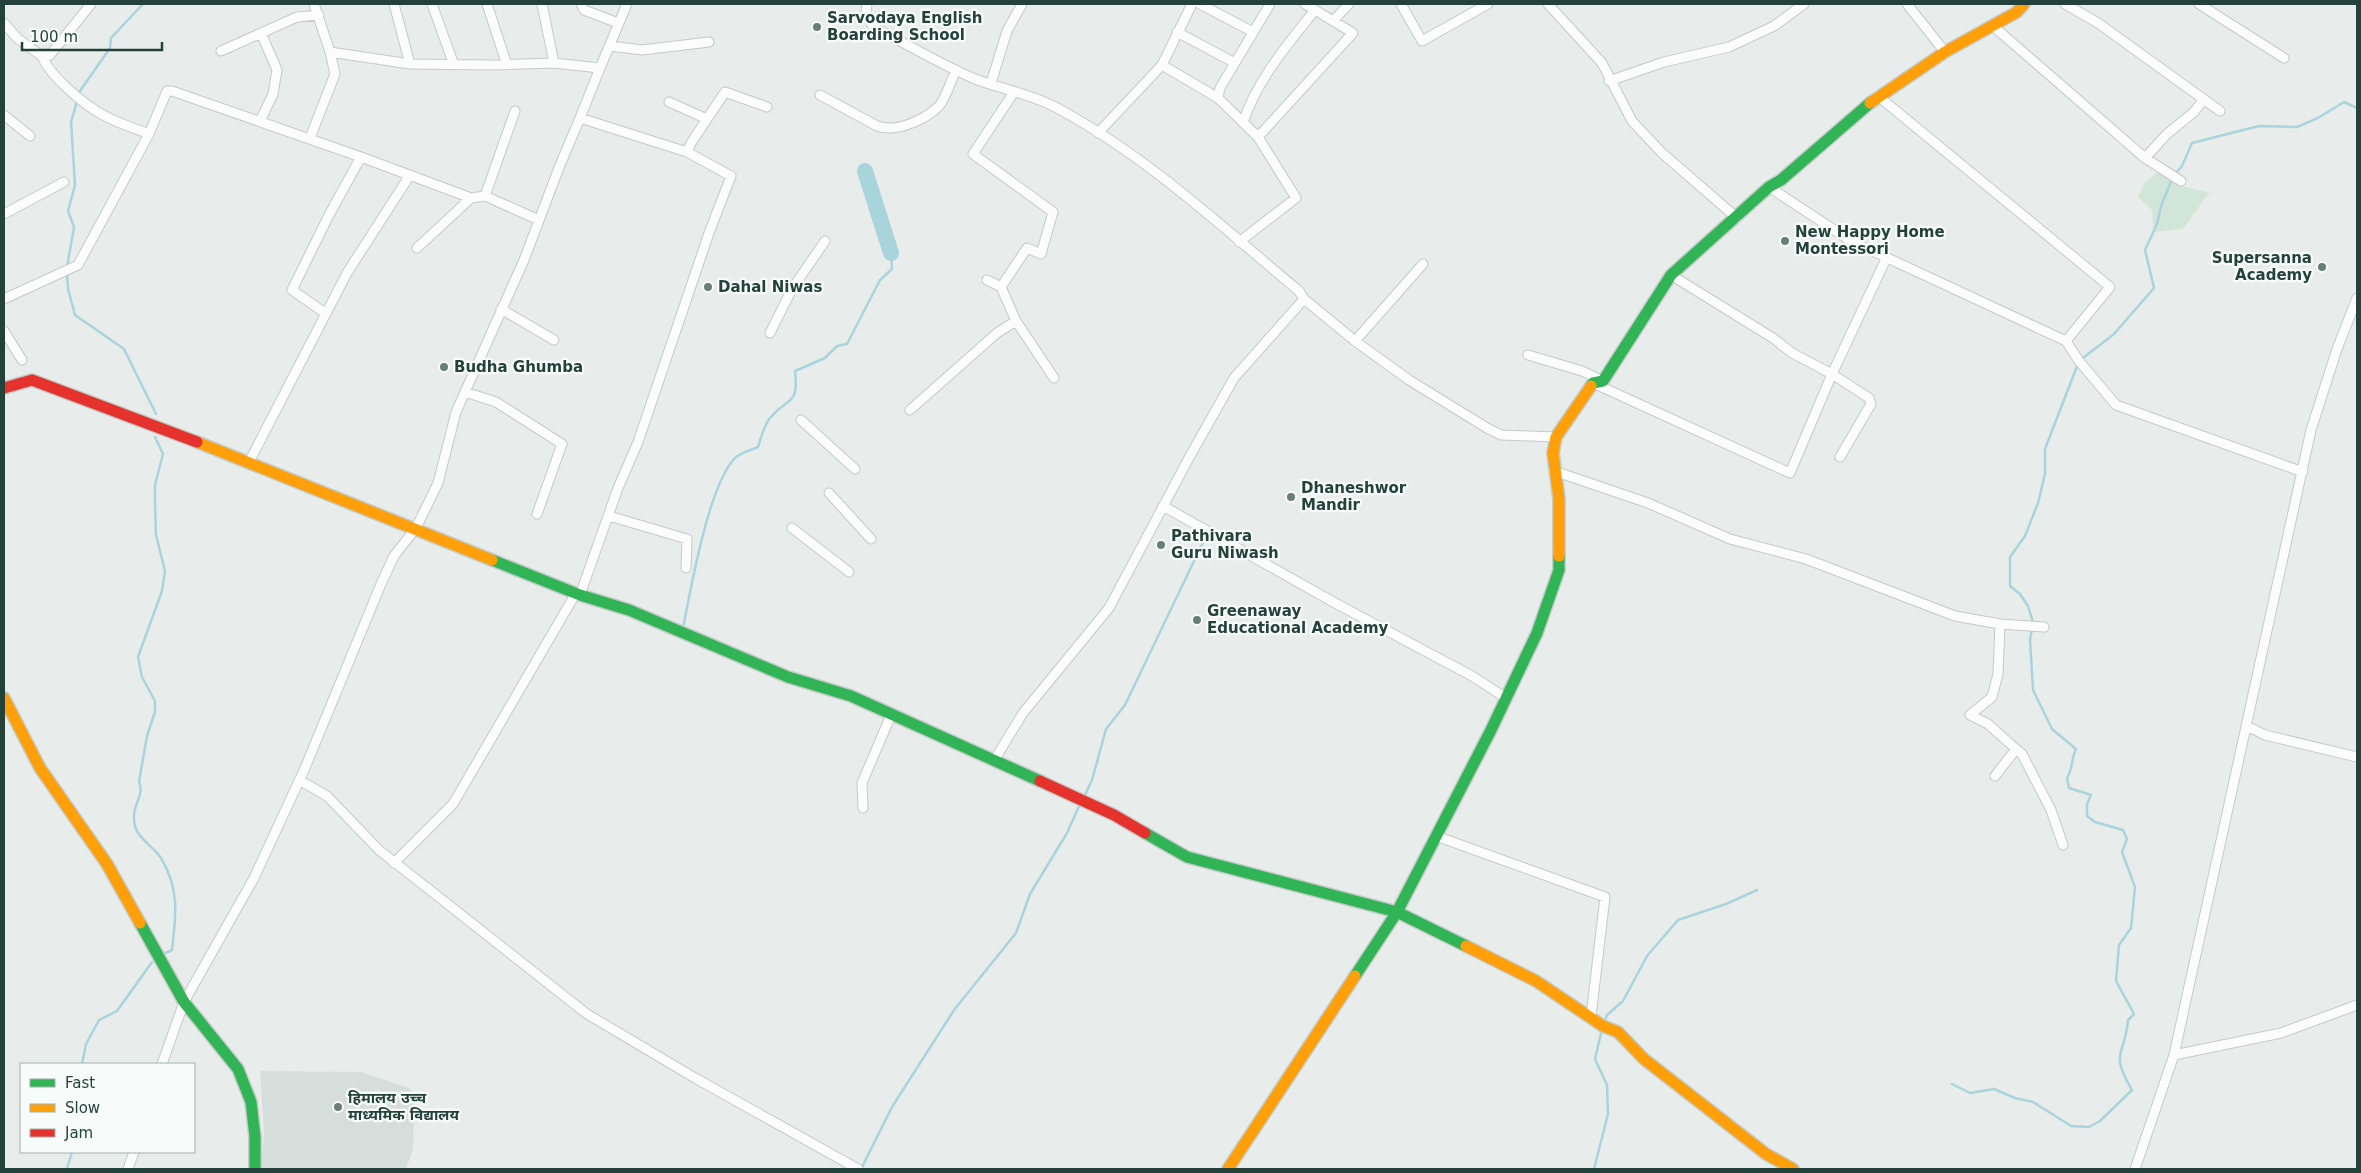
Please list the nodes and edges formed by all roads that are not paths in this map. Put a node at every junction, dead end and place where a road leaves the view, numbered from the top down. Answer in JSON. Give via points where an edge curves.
{"nodes":[{"id":1,"x":92,"y":4,"type":"edge"},
{"id":2,"x":314,"y":4,"type":"edge"},
{"id":3,"x":394,"y":4,"type":"edge"},
{"id":4,"x":432,"y":4,"type":"edge"},
{"id":5,"x":487,"y":4,"type":"edge"},
{"id":6,"x":542,"y":4,"type":"edge"},
{"id":7,"x":581,"y":4,"type":"edge"},
{"id":8,"x":627,"y":4,"type":"edge"},
{"id":9,"x":867,"y":4,"type":"edge"},
{"id":10,"x":1022,"y":4,"type":"edge"},
{"id":11,"x":1192,"y":4,"type":"edge"},
{"id":12,"x":1200,"y":4,"type":"edge"},
{"id":13,"x":1270,"y":4,"type":"edge"},
{"id":14,"x":1305,"y":4,"type":"edge"},
{"id":15,"x":1348,"y":4,"type":"edge"},
{"id":16,"x":1401,"y":4,"type":"edge"},
{"id":17,"x":1488,"y":4,"type":"edge"},
{"id":18,"x":1548,"y":4,"type":"edge"},
{"id":19,"x":1804,"y":4,"type":"edge"},
{"id":20,"x":1907,"y":4,"type":"edge"},
{"id":21,"x":2024,"y":4,"type":"edge"},
{"id":22,"x":2065,"y":4,"type":"edge"},
{"id":23,"x":2199,"y":4,"type":"edge"},
{"id":24,"x":1315,"y":10,"type":"junction"},
{"id":25,"x":319,"y":15,"type":"junction"},
{"id":26,"x":1333,"y":21,"type":"junction"},
{"id":27,"x":4,"y":23,"type":"edge"},
{"id":28,"x":618,"y":23,"type":"junction"},
{"id":29,"x":1993,"y":26,"type":"junction"},
{"id":30,"x":1176,"y":32,"type":"junction"},
{"id":31,"x":1253,"y":32,"type":"junction"},
{"id":32,"x":261,"y":33,"type":"junction"},
{"id":33,"x":709,"y":42,"type":"dead end"},
{"id":34,"x":610,"y":46,"type":"junction"},
{"id":35,"x":221,"y":51,"type":"dead end"},
{"id":36,"x":330,"y":52,"type":"junction"},
{"id":37,"x":1945,"y":52,"type":"junction"},
{"id":38,"x":42,"y":56,"type":"junction"},
{"id":39,"x":2284,"y":58,"type":"dead end"},
{"id":40,"x":554,"y":63,"type":"junction"},
{"id":41,"x":1235,"y":63,"type":"junction"},
{"id":42,"x":410,"y":64,"type":"junction"},
{"id":43,"x":454,"y":65,"type":"junction"},
{"id":44,"x":507,"y":65,"type":"junction"},
{"id":45,"x":1162,"y":65,"type":"junction"},
{"id":46,"x":600,"y":68,"type":"junction"},
{"id":47,"x":956,"y":70,"type":"junction"},
{"id":48,"x":1609,"y":81,"type":"junction"},
{"id":49,"x":991,"y":83,"type":"junction"},
{"id":50,"x":1014,"y":92,"type":"junction"},
{"id":51,"x":820,"y":95,"type":"dead end"},
{"id":52,"x":1878,"y":96,"type":"junction"},
{"id":53,"x":1218,"y":98,"type":"junction"},
{"id":54,"x":2204,"y":99,"type":"junction"},
{"id":55,"x":669,"y":102,"type":"dead end"},
{"id":56,"x":767,"y":107,"type":"dead end"},
{"id":57,"x":2220,"y":110,"type":"dead end"},
{"id":58,"x":515,"y":111,"type":"dead end"},
{"id":59,"x":4,"y":115,"type":"edge"},
{"id":60,"x":580,"y":118,"type":"junction"},
{"id":61,"x":707,"y":119,"type":"junction"},
{"id":62,"x":260,"y":121,"type":"junction"},
{"id":63,"x":1243,"y":123,"type":"junction"},
{"id":64,"x":1098,"y":133,"type":"junction"},
{"id":65,"x":149,"y":134,"type":"junction"},
{"id":66,"x":30,"y":136,"type":"dead end"},
{"id":67,"x":1258,"y":137,"type":"junction"},
{"id":68,"x":310,"y":138,"type":"junction"},
{"id":69,"x":687,"y":152,"type":"junction"},
{"id":70,"x":361,"y":158,"type":"junction"},
{"id":71,"x":2146,"y":158,"type":"junction"},
{"id":72,"x":410,"y":175,"type":"junction"},
{"id":73,"x":2181,"y":181,"type":"dead end"},
{"id":74,"x":64,"y":182,"type":"dead end"},
{"id":75,"x":1769,"y":187,"type":"junction"},
{"id":76,"x":485,"y":196,"type":"junction"},
{"id":77,"x":471,"y":198,"type":"junction"},
{"id":78,"x":4,"y":214,"type":"edge"},
{"id":79,"x":1737,"y":218,"type":"junction"},
{"id":80,"x":539,"y":220,"type":"junction"},
{"id":81,"x":825,"y":241,"type":"dead end"},
{"id":82,"x":1239,"y":242,"type":"junction"},
{"id":83,"x":417,"y":248,"type":"dead end"},
{"id":84,"x":1887,"y":257,"type":"junction"},
{"id":85,"x":1424,"y":264,"type":"dead end"},
{"id":86,"x":1671,"y":276,"type":"junction"},
{"id":87,"x":987,"y":280,"type":"dead end"},
{"id":88,"x":1001,"y":287,"type":"junction"},
{"id":89,"x":2357,"y":298,"type":"edge"},
{"id":90,"x":4,"y":299,"type":"edge"},
{"id":91,"x":1304,"y":299,"type":"junction"},
{"id":92,"x":501,"y":308,"type":"junction"},
{"id":93,"x":325,"y":313,"type":"junction"},
{"id":94,"x":1016,"y":322,"type":"junction"},
{"id":95,"x":4,"y":331,"type":"edge"},
{"id":96,"x":770,"y":333,"type":"dead end"},
{"id":97,"x":554,"y":340,"type":"dead end"},
{"id":98,"x":2066,"y":341,"type":"junction"},
{"id":99,"x":1356,"y":342,"type":"junction"},
{"id":100,"x":1528,"y":355,"type":"dead end"},
{"id":101,"x":22,"y":360,"type":"dead end"},
{"id":102,"x":1832,"y":374,"type":"junction"},
{"id":103,"x":1054,"y":378,"type":"dead end"},
{"id":104,"x":1598,"y":382,"type":"junction"},
{"id":105,"x":4,"y":388,"type":"edge"},
{"id":106,"x":465,"y":392,"type":"junction"},
{"id":107,"x":910,"y":410,"type":"dead end"},
{"id":108,"x":801,"y":420,"type":"dead end"},
{"id":109,"x":1556,"y":437,"type":"junction"},
{"id":110,"x":1840,"y":457,"type":"dead end"},
{"id":111,"x":249,"y":462,"type":"junction"},
{"id":112,"x":855,"y":469,"type":"dead end"},
{"id":113,"x":1554,"y":471,"type":"junction"},
{"id":114,"x":2303,"y":472,"type":"junction"},
{"id":115,"x":830,"y":493,"type":"dead end"},
{"id":116,"x":1164,"y":506,"type":"junction"},
{"id":117,"x":537,"y":514,"type":"dead end"},
{"id":118,"x":609,"y":516,"type":"junction"},
{"id":119,"x":416,"y":528,"type":"junction"},
{"id":120,"x":792,"y":528,"type":"dead end"},
{"id":121,"x":871,"y":539,"type":"dead end"},
{"id":122,"x":686,"y":568,"type":"dead end"},
{"id":123,"x":849,"y":572,"type":"dead end"},
{"id":124,"x":578,"y":594,"type":"junction"},
{"id":125,"x":2000,"y":624,"type":"junction"},
{"id":126,"x":2044,"y":627,"type":"dead end"},
{"id":127,"x":4,"y":698,"type":"edge"},
{"id":128,"x":1506,"y":698,"type":"junction"},
{"id":129,"x":891,"y":715,"type":"junction"},
{"id":130,"x":2247,"y":726,"type":"junction"},
{"id":131,"x":2016,"y":749,"type":"junction"},
{"id":132,"x":2357,"y":757,"type":"edge"},
{"id":133,"x":995,"y":759,"type":"junction"},
{"id":134,"x":1995,"y":776,"type":"dead end"},
{"id":135,"x":299,"y":780,"type":"junction"},
{"id":136,"x":863,"y":808,"type":"dead end"},
{"id":137,"x":1436,"y":836,"type":"junction"},
{"id":138,"x":2062,"y":845,"type":"dead end"},
{"id":139,"x":394,"y":863,"type":"junction"},
{"id":140,"x":1397,"y":912,"type":"junction"},
{"id":141,"x":184,"y":1002,"type":"junction"},
{"id":142,"x":2357,"y":1005,"type":"edge"},
{"id":143,"x":1591,"y":1016,"type":"junction"},
{"id":144,"x":2174,"y":1055,"type":"junction"},
{"id":145,"x":162,"y":1063,"type":"edge"},
{"id":146,"x":134,"y":1153,"type":"edge"},
{"id":147,"x":128,"y":1169,"type":"edge"},
{"id":148,"x":255,"y":1169,"type":"edge"},
{"id":149,"x":858,"y":1169,"type":"edge"},
{"id":150,"x":1228,"y":1169,"type":"edge"},
{"id":151,"x":1793,"y":1169,"type":"edge"},
{"id":152,"x":2135,"y":1169,"type":"edge"}],
"edges":[{"from":1,"to":38,"type":"street","via":[[50,54]]},
{"from":2,"to":25,"type":"street"},
{"from":3,"to":42,"type":"street"},
{"from":4,"to":43,"type":"street"},
{"from":5,"to":44,"type":"street"},
{"from":6,"to":40,"type":"street"},
{"from":7,"to":28,"type":"street","via":[[584,10]]},
{"from":8,"to":28,"type":"street"},
{"from":9,"to":47,"type":"street","via":[[866,12],[873,27]]},
{"from":10,"to":49,"type":"street","via":[[1008,31]]},
{"from":11,"to":30,"type":"street"},
{"from":12,"to":31,"type":"street"},
{"from":13,"to":31,"type":"street"},
{"from":14,"to":24,"type":"street"},
{"from":15,"to":26,"type":"street"},
{"from":16,"to":17,"type":"street","via":[[1422,41]]},
{"from":18,"to":48,"type":"street","via":[[1602,63]]},
{"from":19,"to":48,"type":"street","via":[[1774,26],[1729,47],[1664,62]]},
{"from":20,"to":37,"type":"street"},
{"from":21,"to":29,"type":"street"},
{"from":22,"to":54,"type":"street","via":[[2098,23]]},
{"from":23,"to":39,"type":"street"},
{"from":24,"to":26,"type":"street"},
{"from":24,"to":63,"type":"street","via":[[1248,105]]},
{"from":25,"to":32,"type":"street","via":[[297,17]]},
{"from":25,"to":36,"type":"street"},
{"from":26,"to":67,"type":"street","via":[[1353,33]]},
{"from":27,"to":38,"type":"street","via":[[18,39]]},
{"from":28,"to":34,"type":"street"},
{"from":29,"to":37,"type":"street"},
{"from":29,"to":71,"type":"street"},
{"from":30,"to":41,"type":"street"},
{"from":30,"to":45,"type":"street"},
{"from":31,"to":41,"type":"street"},
{"from":32,"to":35,"type":"street"},
{"from":32,"to":62,"type":"street","via":[[277,70],[273,94]]},
{"from":33,"to":34,"type":"street","via":[[642,50]]},
{"from":34,"to":46,"type":"street"},
{"from":36,"to":42,"type":"street"},
{"from":36,"to":68,"type":"street","via":[[335,74]]},
{"from":37,"to":52,"type":"street"},
{"from":38,"to":65,"type":"street","via":[[47,68],[102,115]]},
{"from":40,"to":44,"type":"street"},
{"from":40,"to":46,"type":"street"},
{"from":41,"to":53,"type":"street","via":[[1220,88]]},
{"from":42,"to":43,"type":"street"},
{"from":43,"to":44,"type":"street"},
{"from":45,"to":53,"type":"street"},
{"from":45,"to":64,"type":"street"},
{"from":46,"to":60,"type":"street"},
{"from":47,"to":49,"type":"street"},
{"from":47,"to":51,"type":"street","via":[[940,105],[896,128],[877,126]]},
{"from":48,"to":79,"type":"street","via":[[1632,121]]},
{"from":49,"to":50,"type":"street"},
{"from":50,"to":64,"type":"street","via":[[1055,106]]},
{"from":50,"to":88,"type":"street","via":[[972,154],[1053,212],[1041,254],[1027,248]]},
{"from":52,"to":75,"type":"street"},
{"from":52,"to":98,"type":"street","via":[[2110,287]]},
{"from":53,"to":63,"type":"street"},
{"from":54,"to":57,"type":"street"},
{"from":54,"to":71,"type":"street"},
{"from":55,"to":61,"type":"street"},
{"from":56,"to":61,"type":"street","via":[[725,92]]},
{"from":58,"to":76,"type":"street"},
{"from":59,"to":66,"type":"street"},
{"from":60,"to":69,"type":"street"},
{"from":60,"to":80,"type":"street"},
{"from":61,"to":69,"type":"street"},
{"from":62,"to":65,"type":"street","via":[[167,91]]},
{"from":62,"to":68,"type":"street"},
{"from":63,"to":67,"type":"street"},
{"from":64,"to":82,"type":"street","via":[[1210,213]]},
{"from":65,"to":90,"type":"street","via":[[78,265]]},
{"from":67,"to":82,"type":"street","via":[[1296,198]]},
{"from":68,"to":70,"type":"street"},
{"from":69,"to":118,"type":"street","via":[[731,176]]},
{"from":70,"to":72,"type":"street"},
{"from":70,"to":93,"type":"street","via":[[292,290]]},
{"from":71,"to":73,"type":"street"},
{"from":72,"to":77,"type":"street"},
{"from":72,"to":93,"type":"street"},
{"from":74,"to":78,"type":"street"},
{"from":75,"to":79,"type":"street"},
{"from":75,"to":84,"type":"street","via":[[1851,241]]},
{"from":76,"to":77,"type":"street"},
{"from":76,"to":80,"type":"street"},
{"from":77,"to":83,"type":"street"},
{"from":79,"to":86,"type":"street"},
{"from":80,"to":92,"type":"street"},
{"from":81,"to":96,"type":"street","via":[[792,290]]},
{"from":82,"to":91,"type":"street"},
{"from":84,"to":98,"type":"street"},
{"from":84,"to":102,"type":"street"},
{"from":85,"to":99,"type":"street"},
{"from":86,"to":102,"type":"street","via":[[1792,353]]},
{"from":86,"to":104,"type":"street"},
{"from":87,"to":88,"type":"street"},
{"from":88,"to":94,"type":"street"},
{"from":89,"to":114,"type":"street","via":[[2311,430]]},
{"from":91,"to":99,"type":"street"},
{"from":91,"to":116,"type":"street","via":[[1234,378]]},
{"from":92,"to":97,"type":"street"},
{"from":92,"to":106,"type":"street"},
{"from":93,"to":111,"type":"street"},
{"from":94,"to":103,"type":"street"},
{"from":94,"to":107,"type":"street","via":[[997,333]]},
{"from":95,"to":101,"type":"street"},
{"from":98,"to":114,"type":"street","via":[[2116,405]]},
{"from":99,"to":109,"type":"street","via":[[1409,380],[1501,435]]},
{"from":100,"to":104,"type":"street","via":[[1582,371]]},
{"from":102,"to":104,"type":"street","via":[[1787,473]]},
{"from":102,"to":110,"type":"street","via":[[1869,398],[1871,404]]},
{"from":104,"to":109,"type":"street"},
{"from":105,"to":111,"type":"street","via":[[32,380]]},
{"from":106,"to":117,"type":"street","via":[[496,402],[562,444]]},
{"from":106,"to":119,"type":"street","via":[[452,425],[442,473]]},
{"from":108,"to":112,"type":"street"},
{"from":109,"to":113,"type":"street"},
{"from":111,"to":119,"type":"street"},
{"from":113,"to":125,"type":"street","via":[[1648,503],[1730,539],[1806,559],[1955,616]]},
{"from":113,"to":128,"type":"street","via":[[1559,499],[1559,570],[1537,633]]},
{"from":114,"to":130,"type":"street"},
{"from":115,"to":121,"type":"street"},
{"from":116,"to":128,"type":"street","via":[[1335,604],[1472,676]]},
{"from":116,"to":133,"type":"street","via":[[1109,608],[1023,713]]},
{"from":118,"to":122,"type":"street","via":[[687,540]]},
{"from":118,"to":124,"type":"street"},
{"from":119,"to":124,"type":"street"},
{"from":119,"to":135,"type":"street","via":[[394,556],[384,577]]},
{"from":120,"to":123,"type":"street"},
{"from":124,"to":129,"type":"street","via":[[629,610],[788,677],[851,696]]},
{"from":124,"to":139,"type":"street","via":[[453,804]]},
{"from":125,"to":126,"type":"street"},
{"from":125,"to":131,"type":"street","via":[[1998,674],[1992,697],[1970,715],[1988,724]]},
{"from":127,"to":141,"type":"street","via":[[40,768],[107,864]]},
{"from":128,"to":137,"type":"street"},
{"from":129,"to":133,"type":"street"},
{"from":129,"to":136,"type":"street","via":[[862,783]]},
{"from":130,"to":132,"type":"street","via":[[2265,735]]},
{"from":130,"to":144,"type":"street"},
{"from":131,"to":134,"type":"street"},
{"from":131,"to":138,"type":"street","via":[[2022,754],[2051,810]]},
{"from":133,"to":140,"type":"street","via":[[1114,815],[1187,857]]},
{"from":135,"to":139,"type":"street","via":[[327,796]]},
{"from":135,"to":141,"type":"street","via":[[254,878]]},
{"from":137,"to":140,"type":"street"},
{"from":137,"to":143,"type":"street","via":[[1605,897]]},
{"from":139,"to":149,"type":"street","via":[[587,1014]]},
{"from":140,"to":143,"type":"street","via":[[1536,981]]},
{"from":140,"to":150,"type":"street"},
{"from":141,"to":145,"type":"street"},
{"from":141,"to":148,"type":"street","via":[[238,1069],[251,1102]]},
{"from":142,"to":144,"type":"street","via":[[2280,1033]]},
{"from":143,"to":151,"type":"street","via":[[1618,1032],[1644,1059],[1766,1154]]},
{"from":144,"to":152,"type":"street"},
{"from":146,"to":147,"type":"street"}]}
